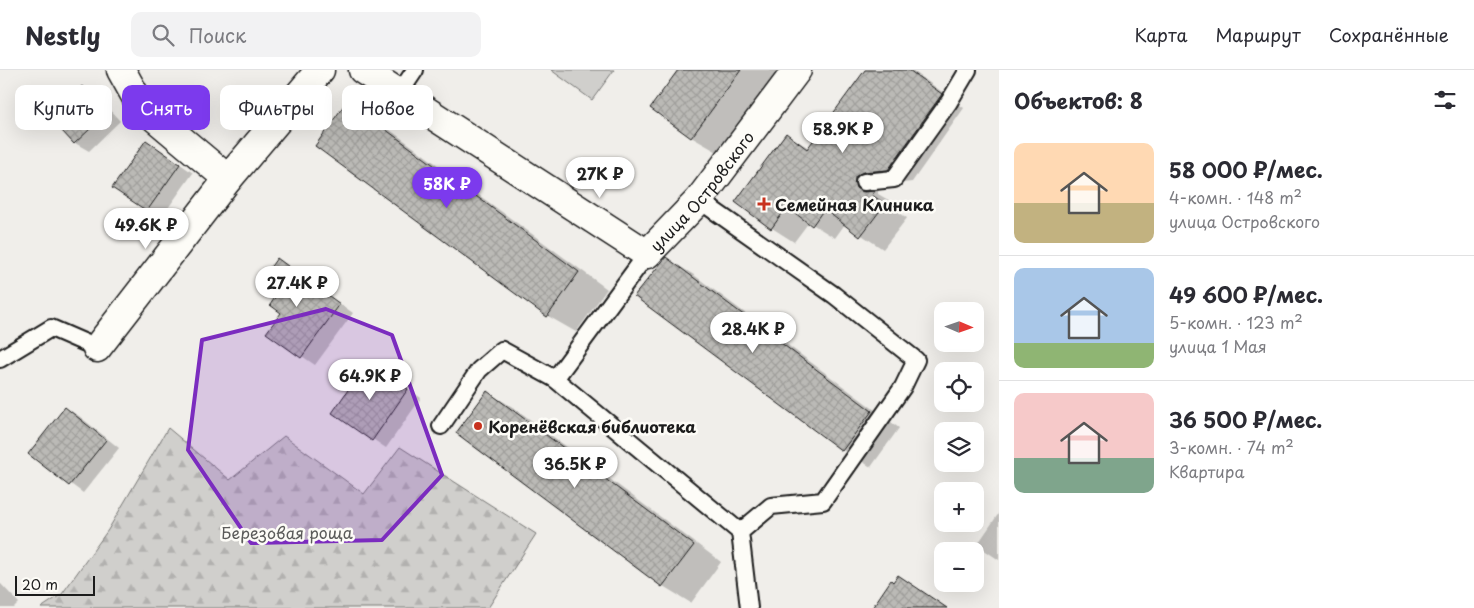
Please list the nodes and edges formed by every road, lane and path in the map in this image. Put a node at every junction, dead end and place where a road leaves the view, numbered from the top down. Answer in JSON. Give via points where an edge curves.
{"nodes":[{"id":1,"x":121,"y":70,"type":"edge"},
{"id":2,"x":320,"y":70,"type":"edge"},
{"id":3,"x":362,"y":70,"type":"edge"},
{"id":4,"x":415,"y":70,"type":"edge"},
{"id":5,"x":797,"y":70,"type":"edge"},
{"id":6,"x":968,"y":70,"type":"edge"},
{"id":7,"x":385,"y":85,"type":"edge"},
{"id":8,"x":405,"y":85,"type":"edge"},
{"id":9,"x":433,"y":116,"type":"edge"},
{"id":10,"x":228,"y":179,"type":"junction"},
{"id":11,"x":864,"y":182,"type":"dead end"},
{"id":12,"x":699,"y":200,"type":"junction"},
{"id":13,"x":647,"y":254,"type":"junction"},
{"id":14,"x":97,"y":348,"type":"joint"},
{"id":15,"x":0,"y":359,"type":"edge"},
{"id":16,"x":555,"y":379,"type":"junction"},
{"id":17,"x":441,"y":426,"type":"dead end"},
{"id":18,"x":740,"y":532,"type":"junction"},
{"id":19,"x":749,"y":608,"type":"edge"}],
"edges":[{"from":1,"to":10,"type":"street","via":[[142,106]]},
{"from":2,"to":10,"type":"street"},
{"from":3,"to":7,"type":"street","name":"улица Островского"},
{"from":4,"to":8,"type":"lane"},
{"from":5,"to":12,"type":"street","name":"улица Островского"},
{"from":6,"to":11,"type":"lane","via":[[950,102],[894,179]]},
{"from":9,"to":13,"type":"street","name":"улица Островского"},
{"from":10,"to":14,"type":"street"},
{"from":12,"to":13,"type":"street","name":"улица Островского"},
{"from":12,"to":18,"type":"lane","via":[[834,295],[916,360],[903,387],[823,501],[771,506]]},
{"from":13,"to":16,"type":"lane"},
{"from":14,"to":15,"type":"lane","via":[[50,328]]},
{"from":16,"to":17,"type":"lane","via":[[502,350],[479,370]]},
{"from":16,"to":18,"type":"lane"},
{"from":18,"to":19,"type":"lane"}]}
